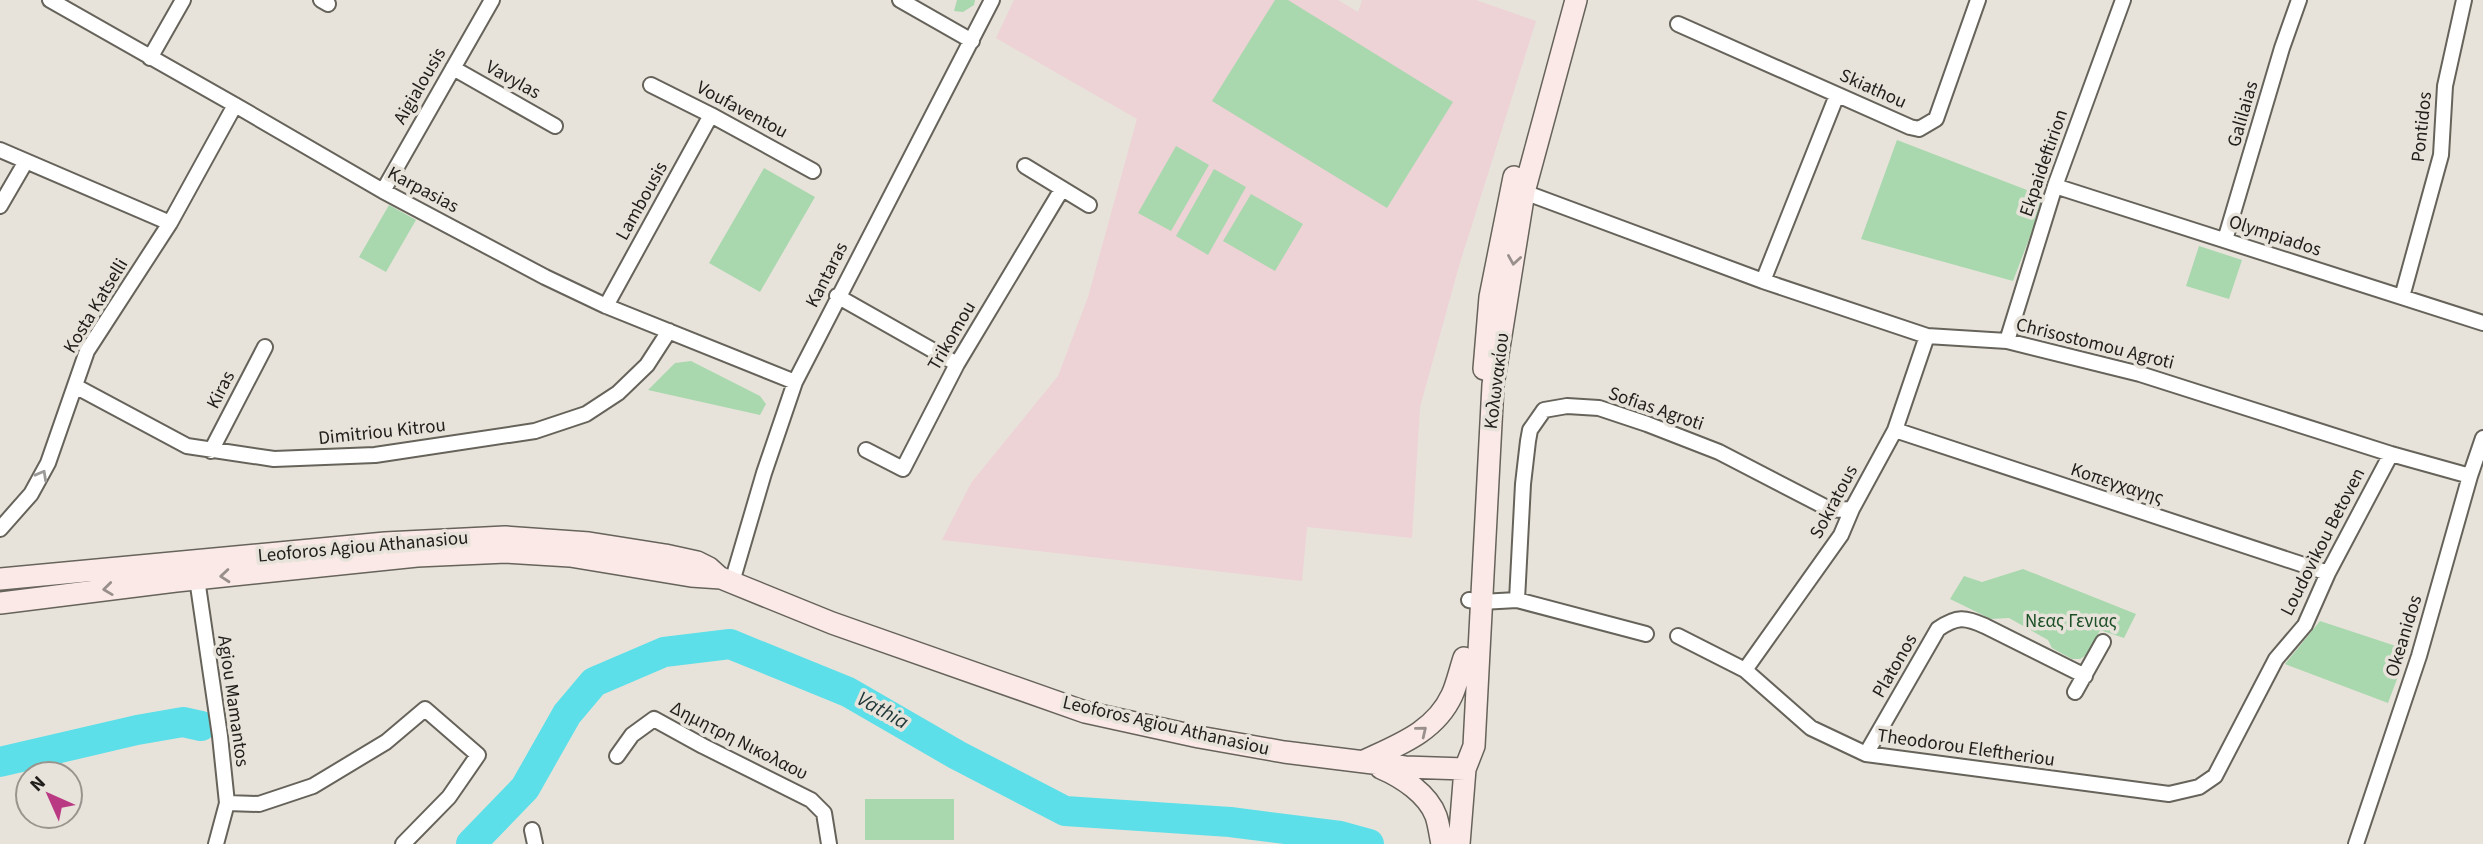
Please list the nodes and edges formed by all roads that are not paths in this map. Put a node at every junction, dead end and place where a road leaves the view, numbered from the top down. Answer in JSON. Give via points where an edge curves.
{"nodes":[{"id":1,"x":50,"y":0,"type":"edge"},
{"id":2,"x":183,"y":0,"type":"edge"},
{"id":3,"x":492,"y":0,"type":"edge"},
{"id":4,"x":900,"y":0,"type":"edge"},
{"id":5,"x":992,"y":0,"type":"edge"},
{"id":6,"x":1565,"y":0,"type":"edge"},
{"id":7,"x":1576,"y":0,"type":"edge"},
{"id":8,"x":1978,"y":0,"type":"edge"},
{"id":9,"x":2123,"y":0,"type":"edge"},
{"id":10,"x":2299,"y":0,"type":"edge"},
{"id":11,"x":2465,"y":0,"type":"edge"},
{"id":12,"x":1678,"y":24,"type":"dead end"},
{"id":13,"x":972,"y":41,"type":"junction"},
{"id":14,"x":150,"y":58,"type":"junction"},
{"id":15,"x":453,"y":68,"type":"junction"},
{"id":16,"x":651,"y":85,"type":"dead end"},
{"id":17,"x":1837,"y":95,"type":"junction"},
{"id":18,"x":235,"y":105,"type":"junction"},
{"id":19,"x":711,"y":115,"type":"junction"},
{"id":20,"x":555,"y":126,"type":"dead end"},
{"id":21,"x":0,"y":150,"type":"edge"},
{"id":22,"x":26,"y":163,"type":"junction"},
{"id":23,"x":1025,"y":166,"type":"dead end"},
{"id":24,"x":813,"y":171,"type":"dead end"},
{"id":25,"x":2055,"y":186,"type":"junction"},
{"id":26,"x":1062,"y":189,"type":"junction"},
{"id":27,"x":1518,"y":190,"type":"junction"},
{"id":28,"x":383,"y":191,"type":"junction"},
{"id":29,"x":1089,"y":205,"type":"dead end"},
{"id":30,"x":0,"y":206,"type":"edge"},
{"id":31,"x":170,"y":223,"type":"junction"},
{"id":32,"x":2225,"y":240,"type":"junction"},
{"id":33,"x":1763,"y":281,"type":"junction"},
{"id":34,"x":837,"y":296,"type":"junction"},
{"id":35,"x":2402,"y":297,"type":"junction"},
{"id":36,"x":606,"y":306,"type":"junction"},
{"id":37,"x":2483,"y":323,"type":"edge"},
{"id":38,"x":669,"y":331,"type":"junction"},
{"id":39,"x":1927,"y":336,"type":"junction"},
{"id":40,"x":2007,"y":341,"type":"junction"},
{"id":41,"x":265,"y":347,"type":"dead end"},
{"id":42,"x":957,"y":363,"type":"junction"},
{"id":43,"x":795,"y":382,"type":"junction"},
{"id":44,"x":75,"y":386,"type":"junction"},
{"id":45,"x":1895,"y":430,"type":"junction"},
{"id":46,"x":2483,"y":438,"type":"edge"},
{"id":47,"x":866,"y":450,"type":"dead end"},
{"id":48,"x":211,"y":451,"type":"junction"},
{"id":49,"x":2391,"y":454,"type":"junction"},
{"id":50,"x":2470,"y":476,"type":"junction"},
{"id":51,"x":1852,"y":509,"type":"junction"},
{"id":52,"x":0,"y":529,"type":"edge"},
{"id":53,"x":196,"y":570,"type":"junction"},
{"id":54,"x":2328,"y":573,"type":"junction"},
{"id":55,"x":0,"y":579,"type":"edge"},
{"id":56,"x":726,"y":580,"type":"junction"},
{"id":57,"x":1517,"y":600,"type":"junction"},
{"id":58,"x":1475,"y":601,"type":"junction"},
{"id":59,"x":0,"y":603,"type":"edge"},
{"id":60,"x":1646,"y":634,"type":"dead end"},
{"id":61,"x":1678,"y":636,"type":"dead end"},
{"id":62,"x":2103,"y":642,"type":"dead end"},
{"id":63,"x":1464,"y":658,"type":"junction"},
{"id":64,"x":1745,"y":670,"type":"junction"},
{"id":65,"x":2085,"y":676,"type":"junction"},
{"id":66,"x":2075,"y":692,"type":"dead end"},
{"id":67,"x":1866,"y":754,"type":"junction"},
{"id":68,"x":617,"y":756,"type":"dead end"},
{"id":69,"x":1362,"y":762,"type":"junction"},
{"id":70,"x":1465,"y":769,"type":"junction"},
{"id":71,"x":2199,"y":787,"type":"joint"},
{"id":72,"x":227,"y":803,"type":"junction"},
{"id":73,"x":216,"y":844,"type":"edge"},
{"id":74,"x":403,"y":844,"type":"edge"},
{"id":75,"x":829,"y":844,"type":"edge"},
{"id":76,"x":1442,"y":844,"type":"edge"},
{"id":77,"x":1459,"y":844,"type":"edge"},
{"id":78,"x":2356,"y":844,"type":"edge"}],
"edges":[{"from":1,"to":14,"type":"street","name":"Karpasias"},
{"from":2,"to":14,"type":"street"},
{"from":3,"to":15,"type":"street","name":"Aigialousis"},
{"from":4,"to":13,"type":"street"},
{"from":5,"to":13,"type":"street","name":"Kantaras"},
{"from":6,"to":27,"type":"main road","name":"Κολωνακίου"},
{"from":7,"to":27,"type":"main road","name":"Κολωνακίου"},
{"from":8,"to":17,"type":"street","name":"Skiathou","via":[[1936,119],[1919,129],[1910,127]]},
{"from":9,"to":25,"type":"street","name":"Ekpaideftirion"},
{"from":10,"to":32,"type":"street","name":"Galilaias"},
{"from":11,"to":35,"type":"street","name":"Pontidos","via":[[2445,86],[2441,155]]},
{"from":12,"to":17,"type":"street","name":"Skiathou"},
{"from":13,"to":34,"type":"street","name":"Kantaras"},
{"from":14,"to":18,"type":"street","name":"Karpasias"},
{"from":15,"to":20,"type":"street","name":"Vavylas"},
{"from":15,"to":28,"type":"street","name":"Aigialousis"},
{"from":16,"to":19,"type":"street","name":"Voufaventou"},
{"from":17,"to":33,"type":"street"},
{"from":18,"to":28,"type":"street","name":"Karpasias"},
{"from":18,"to":31,"type":"street","name":"Kosta Katselli"},
{"from":19,"to":24,"type":"street","name":"Voufaventou"},
{"from":19,"to":36,"type":"street","name":"Lambousis"},
{"from":21,"to":22,"type":"street"},
{"from":22,"to":30,"type":"street"},
{"from":22,"to":31,"type":"street"},
{"from":23,"to":26,"type":"street"},
{"from":25,"to":32,"type":"street","name":"Olympiados"},
{"from":25,"to":40,"type":"street","name":"Ekpaideftirion"},
{"from":26,"to":29,"type":"street"},
{"from":26,"to":42,"type":"street","name":"Trikomou"},
{"from":27,"to":33,"type":"street","name":"Chrisostomou Agroti"},
{"from":27,"to":58,"type":"main road","name":"Κολωνακίου","via":[[1490,297]]},
{"from":28,"to":36,"type":"street","name":"Karpasias"},
{"from":31,"to":44,"type":"street","name":"Kosta Katselli","via":[[87,351]]},
{"from":32,"to":35,"type":"street","name":"Olympiados"},
{"from":33,"to":39,"type":"street","name":"Chrisostomou Agroti"},
{"from":34,"to":42,"type":"street"},
{"from":34,"to":43,"type":"street","name":"Kantaras"},
{"from":35,"to":37,"type":"street","name":"Olympiados"},
{"from":36,"to":38,"type":"street","name":"Karpasias"},
{"from":38,"to":43,"type":"street","name":"Karpasias"},
{"from":38,"to":48,"type":"street","name":"Dimitriou Kitrou","via":[[647,365],[618,393],[586,414],[535,431],[362,456],[274,459]]},
{"from":39,"to":40,"type":"street","name":"Chrisostomou Agroti"},
{"from":39,"to":45,"type":"street","name":"Sokratous"},
{"from":40,"to":49,"type":"street","name":"Chrisostomou Agroti","via":[[2162,380]]},
{"from":41,"to":48,"type":"street","name":"Kiras"},
{"from":42,"to":47,"type":"street","name":"Trikomou","via":[[903,469]]},
{"from":43,"to":56,"type":"street","name":"Kantaras"},
{"from":44,"to":48,"type":"street","name":"Dimitriou Kitrou","via":[[187,446]]},
{"from":52,"to":44,"type":"street","name":"Kosta Katselli","one_way":true,"via":[[31,494],[48,463]]},
{"from":45,"to":51,"type":"street","name":"Sokratous"},
{"from":45,"to":54,"type":"street","name":"Κοπεγχαγης"},
{"from":46,"to":50,"type":"street","name":"Okeanidos"},
{"from":49,"to":50,"type":"street","name":"Chrisostomou Agroti"},
{"from":49,"to":54,"type":"street","name":"Loudovikou Betoven"},
{"from":50,"to":78,"type":"street","name":"Okeanidos","via":[[2419,656]]},
{"from":51,"to":57,"type":"street","name":"Sofias Agroti","via":[[1831,510],[1719,452],[1599,408],[1567,405],[1544,410],[1528,441]]},
{"from":51,"to":64,"type":"street","name":"Sokratous","via":[[1841,536]]},
{"from":53,"to":55,"type":"main road","name":"Leoforos Agiou Athanasiou"},
{"from":53,"to":56,"type":"main road","name":"Leoforos Agiou Athanasiou","via":[[506,552],[583,558]]},
{"from":53,"to":59,"type":"main road","name":"Leoforos Agiou Athanasiou","one_way":true},
{"from":53,"to":72,"type":"street","name":"Agiou Mamantos"},
{"from":54,"to":71,"type":"street","name":"Loudovikou Betoven","via":[[2305,625],[2276,659],[2215,776]]},
{"from":56,"to":69,"type":"main road","name":"Leoforos Agiou Athanasiou","via":[[832,623],[1085,712],[1199,737]]},
{"from":57,"to":58,"type":"street"},
{"from":57,"to":60,"type":"street"},
{"from":58,"to":63,"type":"main road","name":"Κολωνακίου"},
{"from":58,"to":70,"type":"main road","name":"Κολωνακίου","via":[[1474,746]]},
{"from":61,"to":64,"type":"street","name":"Theodorou Eleftheriou"},
{"from":62,"to":65,"type":"street"},
{"from":69,"to":63,"type":"main road","one_way":true,"via":[[1420,735],[1437,718],[1451,697]]},
{"from":63,"to":70,"type":"main road","name":"Κολωνακίου","via":[[1459,745]]},
{"from":64,"to":67,"type":"street","name":"Theodorou Eleftheriou","via":[[1811,728]]},
{"from":65,"to":66,"type":"street"},
{"from":65,"to":67,"type":"street","name":"Platonos","via":[[1986,626],[1953,619],[1938,629]]},
{"from":67,"to":71,"type":"street","name":"Theodorou Eleftheriou","via":[[2169,794]]},
{"from":68,"to":75,"type":"street","name":"Δημητρη Νικολαου","via":[[632,735],[654,719],[811,800],[824,813]]},
{"from":69,"to":70,"type":"main road","name":"Leoforos Agiou Athanasiou"},
{"from":69,"to":76,"type":"main road","via":[[1391,773],[1424,799],[1436,815]]},
{"from":70,"to":77,"type":"main road","name":"Κολωνακίου"},
{"from":72,"to":73,"type":"street","name":"Agiou Mamantos"},
{"from":72,"to":74,"type":"street","via":[[259,804],[313,786],[386,742],[425,709],[478,755],[449,797]]}]}
